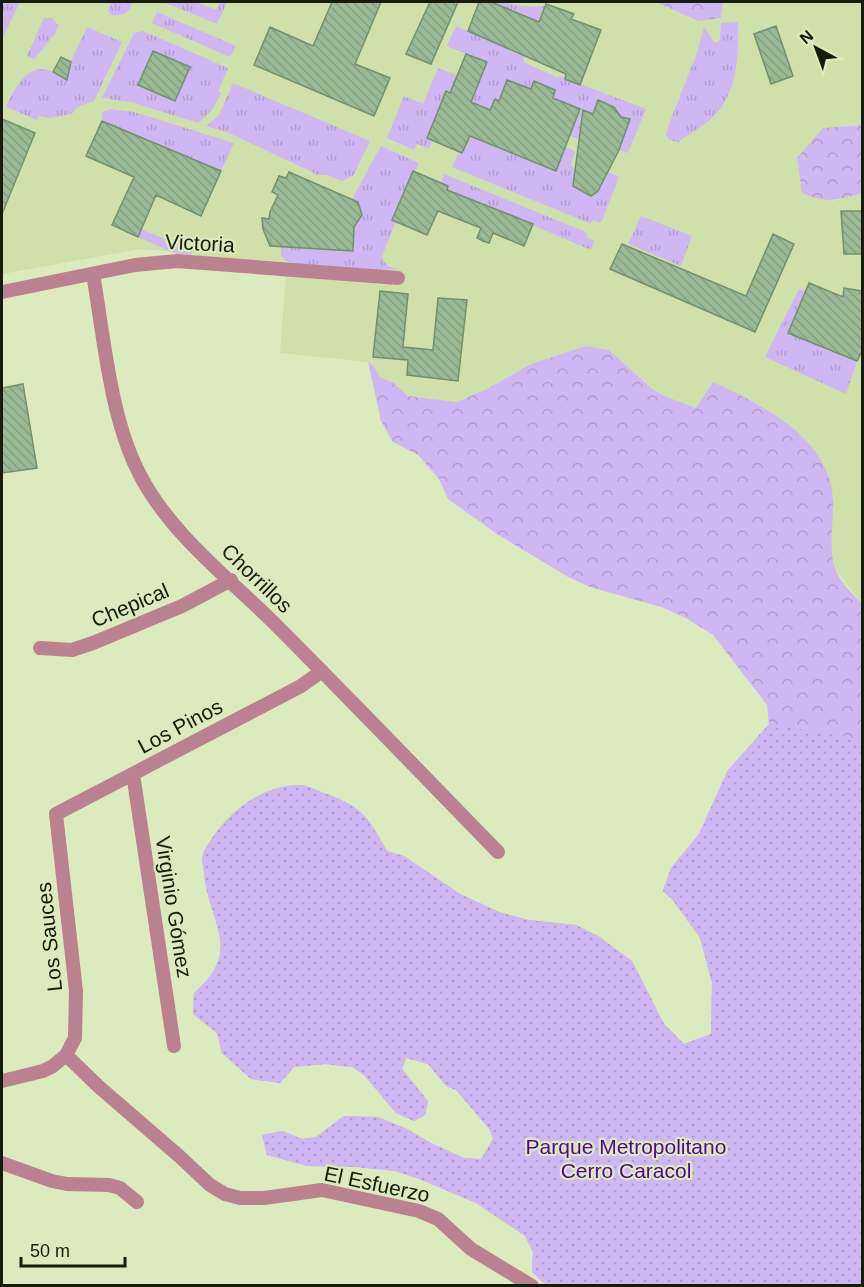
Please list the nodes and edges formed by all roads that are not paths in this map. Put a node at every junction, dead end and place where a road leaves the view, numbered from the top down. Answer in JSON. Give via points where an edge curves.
{"nodes":[{"id":1,"x":93,"y":274,"type":"junction"},
{"id":2,"x":398,"y":278,"type":"dead end"},
{"id":3,"x":2,"y":292,"type":"edge"},
{"id":4,"x":231,"y":580,"type":"junction"},
{"id":5,"x":40,"y":648,"type":"dead end"},
{"id":6,"x":322,"y":671,"type":"junction"},
{"id":7,"x":133,"y":774,"type":"junction"},
{"id":8,"x":56,"y":814,"type":"joint"},
{"id":9,"x":498,"y":852,"type":"dead end"},
{"id":10,"x":174,"y":1046,"type":"dead end"},
{"id":11,"x":66,"y":1055,"type":"junction"},
{"id":12,"x":2,"y":1081,"type":"edge"},
{"id":13,"x":2,"y":1163,"type":"edge"},
{"id":14,"x":137,"y":1203,"type":"dead end"},
{"id":15,"x":532,"y":1286,"type":"edge"}],
"edges":[{"from":1,"to":2,"type":"street","name":"Victoria","via":[[177,261]]},
{"from":1,"to":3,"type":"street","name":"Victoria"},
{"from":1,"to":4,"type":"street","name":"Chorrillos","via":[[116,408],[130,454],[160,508]]},
{"from":4,"to":5,"type":"street","name":"Chepical","via":[[93,644],[72,650]]},
{"from":4,"to":6,"type":"street","name":"Chorrillos"},
{"from":6,"to":7,"type":"street","name":"Los Pinos","via":[[301,686]]},
{"from":6,"to":9,"type":"street","name":"Chorrillos"},
{"from":7,"to":8,"type":"street","name":"Los Pinos"},
{"from":7,"to":10,"type":"street","name":"Virginio Gómez"},
{"from":8,"to":11,"type":"street","name":"Los Sauces","via":[[76,991],[75,1038]]},
{"from":11,"to":12,"type":"street","via":[[43,1071]]},
{"from":11,"to":15,"type":"street","name":"El Esfuerzo","via":[[210,1185],[225,1194],[264,1198],[332,1191],[419,1211],[438,1219],[471,1249]]},
{"from":13,"to":14,"type":"street","via":[[52,1181],[120,1188]]}]}
